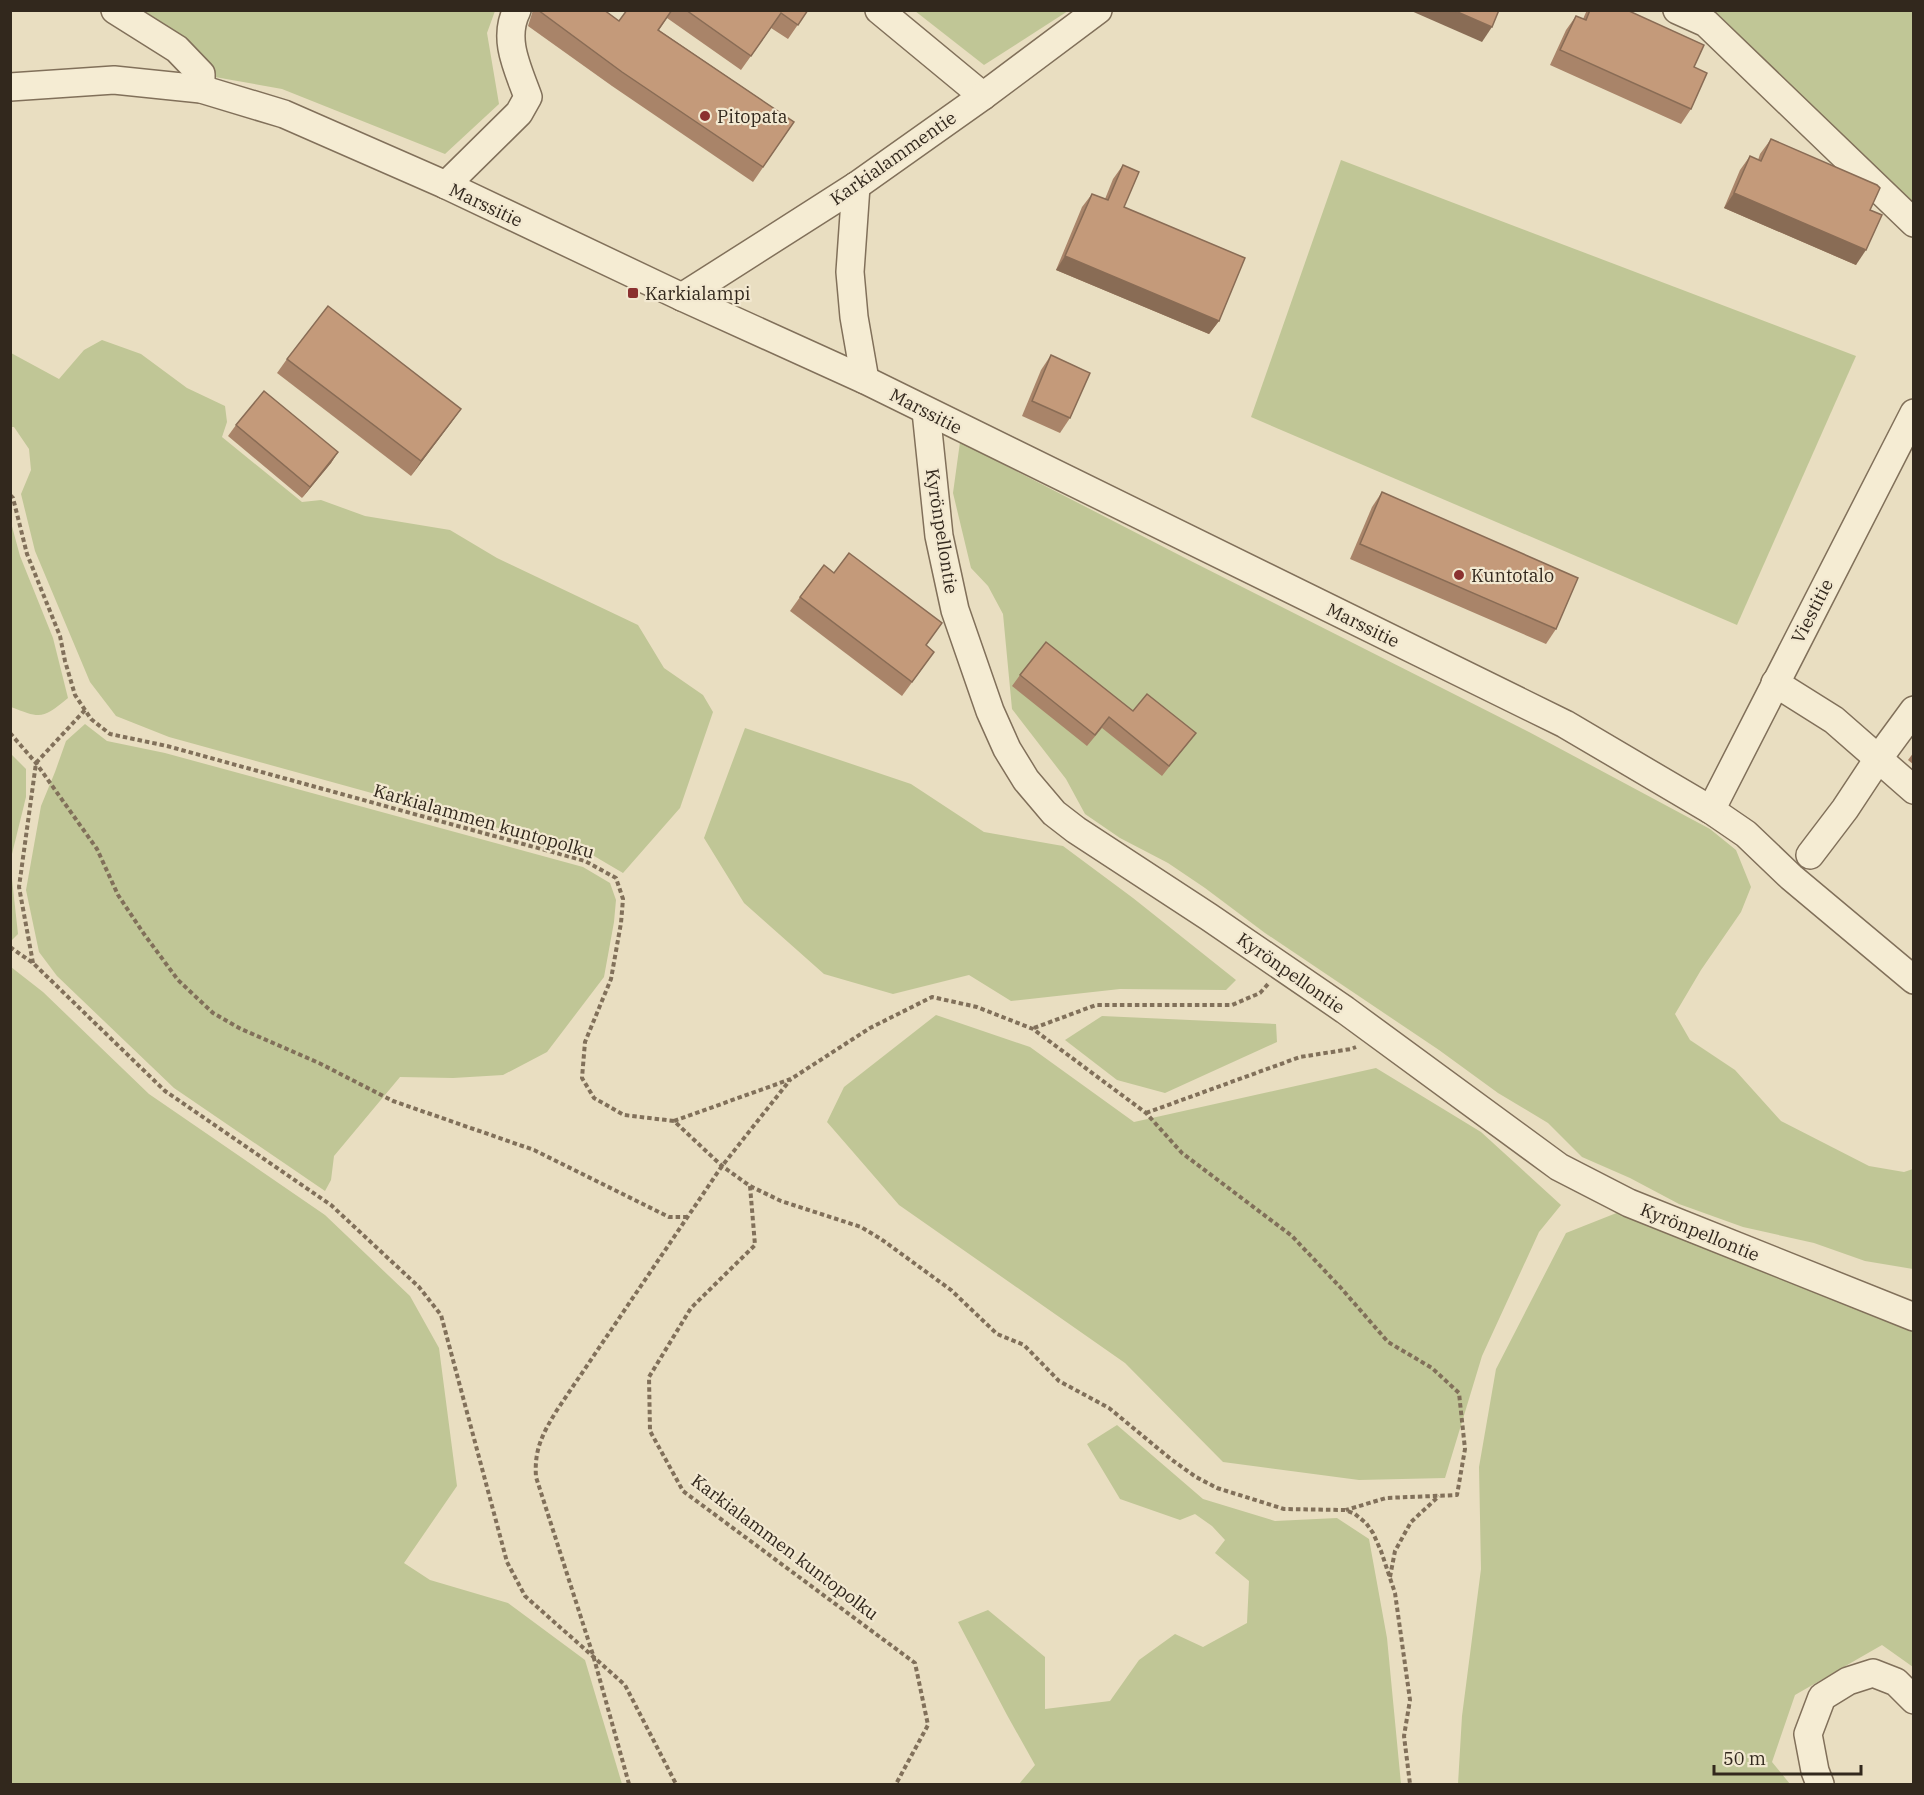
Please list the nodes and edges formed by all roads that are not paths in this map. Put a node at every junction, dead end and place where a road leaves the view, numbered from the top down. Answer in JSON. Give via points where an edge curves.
{"nodes":[{"id":1,"x":115,"y":10,"type":"edge"},
{"id":2,"x":517,"y":10,"type":"edge"},
{"id":3,"x":879,"y":10,"type":"edge"},
{"id":4,"x":1098,"y":10,"type":"edge"},
{"id":5,"x":1677,"y":10,"type":"edge"},
{"id":6,"x":10,"y":87,"type":"edge"},
{"id":7,"x":201,"y":89,"type":"junction"},
{"id":8,"x":983,"y":96,"type":"junction"},
{"id":9,"x":446,"y":186,"type":"junction"},
{"id":10,"x":856,"y":186,"type":"junction"},
{"id":11,"x":1914,"y":224,"type":"edge"},
{"id":12,"x":682,"y":297,"type":"junction"},
{"id":13,"x":865,"y":380,"type":"junction"},
{"id":14,"x":926,"y":411,"type":"junction"},
{"id":15,"x":1914,"y":413,"type":"edge"},
{"id":16,"x":1775,"y":684,"type":"junction"},
{"id":17,"x":1914,"y":710,"type":"edge"},
{"id":18,"x":1878,"y":759,"type":"junction"},
{"id":19,"x":1914,"y":790,"type":"edge"},
{"id":20,"x":1711,"y":810,"type":"junction"},
{"id":21,"x":1802,"y":864,"type":"junction"},
{"id":22,"x":1914,"y":980,"type":"edge"},
{"id":23,"x":1914,"y":1317,"type":"edge"},
{"id":24,"x":1914,"y":1700,"type":"edge"},
{"id":25,"x":1820,"y":1785,"type":"edge"}],
"edges":[{"from":1,"to":7,"type":"street","via":[[177,49],[201,74]]},
{"from":2,"to":9,"type":"street","via":[[511,22],[512,56],[528,97],[519,113]]},
{"from":3,"to":8,"type":"street"},
{"from":4,"to":8,"type":"street","name":"Karkialammentie"},
{"from":5,"to":11,"type":"street","via":[[1706,23]]},
{"from":6,"to":7,"type":"street","name":"Marssitie","via":[[114,80]]},
{"from":7,"to":9,"type":"street","name":"Marssitie","via":[[284,114]]},
{"from":8,"to":10,"type":"street","name":"Karkialammentie"},
{"from":9,"to":12,"type":"street","name":"Marssitie"},
{"from":10,"to":12,"type":"street","name":"Karkialammentie"},
{"from":10,"to":13,"type":"street","via":[[850,272]]},
{"from":12,"to":13,"type":"street","name":"Marssitie"},
{"from":13,"to":14,"type":"street","name":"Marssitie"},
{"from":14,"to":20,"type":"street","name":"Marssitie","via":[[1565,724]]},
{"from":14,"to":23,"type":"street","name":"Kyrönpellontie","via":[[939,536],[955,610],[1007,748],[1026,780],[1054,813],[1379,1035],[1559,1167],[1629,1203]]},
{"from":15,"to":16,"type":"street","name":"Viestitie"},
{"from":16,"to":18,"type":"street","via":[[1834,720]]},
{"from":16,"to":20,"type":"street","name":"Viestitie"},
{"from":17,"to":18,"type":"street"},
{"from":18,"to":19,"type":"street"},
{"from":18,"to":21,"type":"street"},
{"from":20,"to":21,"type":"street","name":"Marssitie"},
{"from":21,"to":22,"type":"street","name":"Marssitie"},
{"from":24,"to":25,"type":"street","via":[[1896,1682],[1873,1673],[1848,1681],[1822,1698],[1808,1734]]}]}
